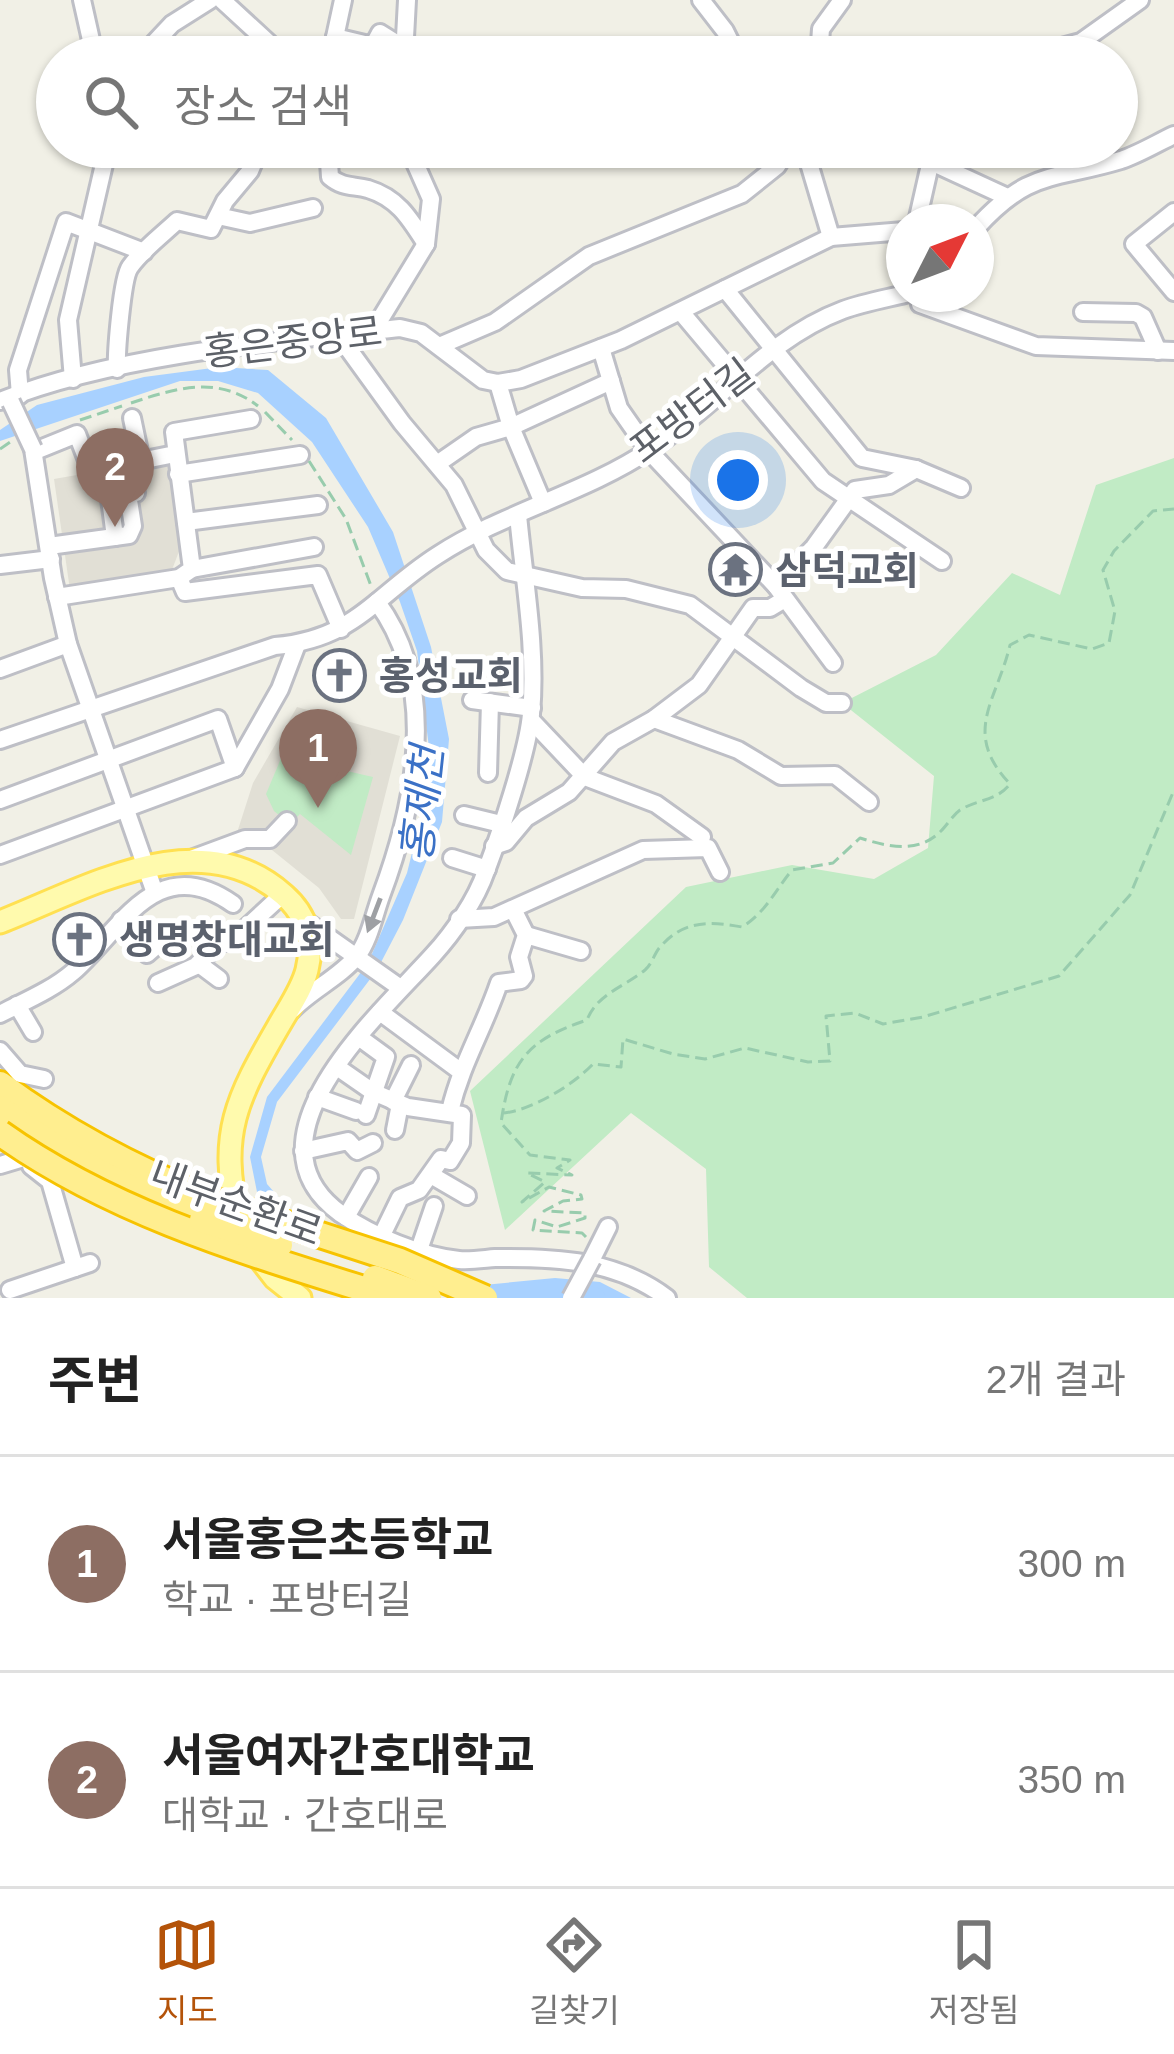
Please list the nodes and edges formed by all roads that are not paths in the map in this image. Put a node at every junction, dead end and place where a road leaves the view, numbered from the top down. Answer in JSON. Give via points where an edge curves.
{"nodes":[{"id":1,"x":82,"y":0,"type":"edge"},
{"id":2,"x":210,"y":0,"type":"edge"},
{"id":3,"x":222,"y":0,"type":"edge"},
{"id":4,"x":343,"y":0,"type":"edge"},
{"id":5,"x":407,"y":0,"type":"edge"},
{"id":6,"x":701,"y":0,"type":"edge"},
{"id":7,"x":842,"y":0,"type":"edge"},
{"id":8,"x":1140,"y":0,"type":"edge"},
{"id":9,"x":90,"y":36,"type":"edge"},
{"id":10,"x":161,"y":36,"type":"edge"},
{"id":11,"x":261,"y":36,"type":"edge"},
{"id":12,"x":335,"y":36,"type":"edge"},
{"id":13,"x":405,"y":36,"type":"edge"},
{"id":14,"x":728,"y":36,"type":"edge"},
{"id":15,"x":820,"y":36,"type":"edge"},
{"id":16,"x":1091,"y":36,"type":"edge"},
{"id":17,"x":1174,"y":135,"type":"edge"},
{"id":18,"x":1138,"y":152,"type":"edge"},
{"id":19,"x":103,"y":168,"type":"edge"},
{"id":20,"x":251,"y":168,"type":"edge"},
{"id":21,"x":329,"y":168,"type":"edge"},
{"id":22,"x":417,"y":168,"type":"edge"},
{"id":23,"x":774,"y":168,"type":"edge"},
{"id":24,"x":810,"y":168,"type":"edge"},
{"id":25,"x":929,"y":168,"type":"edge"},
{"id":26,"x":956,"y":168,"type":"edge"},
{"id":27,"x":1085,"y":168,"type":"edge"},
{"id":28,"x":1005,"y":196,"type":"junction"},
{"id":29,"x":921,"y":204,"type":"edge"},
{"id":30,"x":314,"y":208,"type":"dead end"},
{"id":31,"x":994,"y":208,"type":"edge"},
{"id":32,"x":1174,"y":212,"type":"edge"},
{"id":33,"x":218,"y":216,"type":"junction"},
{"id":34,"x":87,"y":231,"type":"junction"},
{"id":35,"x":886,"y":236,"type":"edge"},
{"id":36,"x":831,"y":237,"type":"junction"},
{"id":37,"x":426,"y":244,"type":"junction"},
{"id":38,"x":145,"y":252,"type":"junction"},
{"id":39,"x":724,"y":290,"type":"junction"},
{"id":40,"x":1174,"y":292,"type":"edge"},
{"id":41,"x":886,"y":299,"type":"edge"},
{"id":42,"x":681,"y":312,"type":"junction"},
{"id":43,"x":942,"y":312,"type":"edge"},
{"id":44,"x":1083,"y":312,"type":"dead end"},
{"id":45,"x":373,"y":331,"type":"junction"},
{"id":46,"x":339,"y":336,"type":"junction"},
{"id":47,"x":439,"y":346,"type":"junction"},
{"id":48,"x":601,"y":348,"type":"junction"},
{"id":49,"x":772,"y":351,"type":"junction"},
{"id":50,"x":1166,"y":351,"type":"edge"},
{"id":51,"x":9,"y":368,"type":"edge"},
{"id":52,"x":117,"y":369,"type":"junction"},
{"id":53,"x":73,"y":379,"type":"junction"},
{"id":54,"x":611,"y":381,"type":"junction"},
{"id":55,"x":738,"y":382,"type":"junction"},
{"id":56,"x":498,"y":383,"type":"junction"},
{"id":57,"x":10,"y":399,"type":"edge"},
{"id":58,"x":132,"y":418,"type":"dead end"},
{"id":59,"x":251,"y":418,"type":"dead end"},
{"id":60,"x":512,"y":427,"type":"junction"},
{"id":61,"x":34,"y":450,"type":"junction"},
{"id":62,"x":649,"y":451,"type":"junction"},
{"id":63,"x":175,"y":454,"type":"junction"},
{"id":64,"x":302,"y":455,"type":"road end"},
{"id":65,"x":141,"y":461,"type":"junction"},
{"id":66,"x":437,"y":464,"type":"junction"},
{"id":67,"x":916,"y":469,"type":"junction"},
{"id":68,"x":178,"y":474,"type":"junction"},
{"id":69,"x":961,"y":488,"type":"dead end"},
{"id":70,"x":126,"y":490,"type":"dead end"},
{"id":71,"x":847,"y":499,"type":"junction"},
{"id":72,"x":543,"y":503,"type":"junction"},
{"id":73,"x":318,"y":505,"type":"dead end"},
{"id":74,"x":518,"y":515,"type":"junction"},
{"id":75,"x":186,"y":522,"type":"junction"},
{"id":76,"x":480,"y":534,"type":"junction"},
{"id":77,"x":314,"y":547,"type":"dead end"},
{"id":78,"x":50,"y":553,"type":"junction"},
{"id":79,"x":942,"y":561,"type":"dead end"},
{"id":80,"x":0,"y":565,"type":"edge"},
{"id":81,"x":186,"y":574,"type":"junction"},
{"id":82,"x":523,"y":577,"type":"junction"},
{"id":83,"x":780,"y":593,"type":"junction"},
{"id":84,"x":57,"y":598,"type":"junction"},
{"id":85,"x":381,"y":599,"type":"junction"},
{"id":86,"x":341,"y":629,"type":"junction"},
{"id":87,"x":736,"y":636,"type":"junction"},
{"id":88,"x":68,"y":644,"type":"junction"},
{"id":89,"x":296,"y":647,"type":"junction"},
{"id":90,"x":832,"y":663,"type":"dead end"},
{"id":91,"x":0,"y":668,"type":"edge"},
{"id":92,"x":842,"y":703,"type":"dead end"},
{"id":93,"x":92,"y":710,"type":"junction"},
{"id":94,"x":531,"y":715,"type":"junction"},
{"id":95,"x":654,"y":719,"type":"junction"},
{"id":96,"x":0,"y":740,"type":"edge"},
{"id":97,"x":110,"y":759,"type":"junction"},
{"id":98,"x":235,"y":769,"type":"junction"},
{"id":99,"x":585,"y":777,"type":"junction"},
{"id":100,"x":514,"y":778,"type":"junction"},
{"id":101,"x":0,"y":800,"type":"edge"},
{"id":102,"x":869,"y":802,"type":"dead end"},
{"id":103,"x":128,"y":811,"type":"junction"},
{"id":104,"x":464,"y":815,"type":"dead end"},
{"id":105,"x":287,"y":821,"type":"dead end"},
{"id":106,"x":501,"y":824,"type":"junction"},
{"id":107,"x":702,"y":837,"type":"dead end"},
{"id":108,"x":244,"y":839,"type":"junction"},
{"id":109,"x":494,"y":846,"type":"junction"},
{"id":110,"x":0,"y":855,"type":"edge"},
{"id":111,"x":452,"y":858,"type":"dead end"},
{"id":112,"x":190,"y":859,"type":"junction"},
{"id":113,"x":147,"y":866,"type":"junction"},
{"id":114,"x":487,"y":869,"type":"junction"},
{"id":115,"x":720,"y":872,"type":"dead end"},
{"id":116,"x":277,"y":890,"type":"junction"},
{"id":117,"x":155,"y":893,"type":"junction"},
{"id":118,"x":233,"y":904,"type":"dead end"},
{"id":119,"x":513,"y":909,"type":"junction"},
{"id":120,"x":459,"y":919,"type":"junction"},
{"id":121,"x":122,"y":920,"type":"junction"},
{"id":122,"x":304,"y":920,"type":"junction"},
{"id":123,"x":0,"y":922,"type":"edge"},
{"id":124,"x":526,"y":935,"type":"junction"},
{"id":125,"x":163,"y":940,"type":"dead end"},
{"id":126,"x":581,"y":951,"type":"dead end"},
{"id":127,"x":358,"y":957,"type":"junction"},
{"id":128,"x":200,"y":964,"type":"junction"},
{"id":129,"x":218,"y":979,"type":"dead end"},
{"id":130,"x":158,"y":983,"type":"dead end"},
{"id":131,"x":394,"y":984,"type":"junction"},
{"id":132,"x":9,"y":1009,"type":"edge"},
{"id":133,"x":380,"y":1012,"type":"junction"},
{"id":134,"x":279,"y":1024,"type":"junction"},
{"id":135,"x":33,"y":1032,"type":"dead end"},
{"id":136,"x":360,"y":1038,"type":"junction"},
{"id":137,"x":0,"y":1051,"type":"edge"},
{"id":138,"x":411,"y":1065,"type":"dead end"},
{"id":139,"x":337,"y":1067,"type":"junction"},
{"id":140,"x":460,"y":1071,"type":"junction"},
{"id":141,"x":44,"y":1079,"type":"dead end"},
{"id":142,"x":0,"y":1084,"type":"edge"},
{"id":143,"x":372,"y":1091,"type":"junction"},
{"id":144,"x":317,"y":1097,"type":"junction"},
{"id":145,"x":396,"y":1102,"type":"junction"},
{"id":146,"x":0,"y":1108,"type":"edge"},
{"id":147,"x":450,"y":1112,"type":"junction"},
{"id":148,"x":395,"y":1130,"type":"dead end"},
{"id":149,"x":0,"y":1133,"type":"edge"},
{"id":150,"x":373,"y":1143,"type":"dead end"},
{"id":151,"x":0,"y":1146,"type":"edge"},
{"id":152,"x":303,"y":1151,"type":"junction"},
{"id":153,"x":20,"y":1159,"type":"junction"},
{"id":154,"x":0,"y":1165,"type":"edge"},
{"id":155,"x":108,"y":1165,"type":"junction"},
{"id":156,"x":431,"y":1175,"type":"junction"},
{"id":157,"x":369,"y":1177,"type":"dead end"},
{"id":158,"x":467,"y":1196,"type":"dead end"},
{"id":159,"x":434,"y":1206,"type":"dead end"},
{"id":160,"x":206,"y":1209,"type":"junction"},
{"id":161,"x":346,"y":1217,"type":"junction"},
{"id":162,"x":608,"y":1227,"type":"dead end"},
{"id":163,"x":382,"y":1235,"type":"junction"},
{"id":164,"x":419,"y":1250,"type":"junction"},
{"id":165,"x":589,"y":1261,"type":"junction"},
{"id":166,"x":7,"y":1288,"type":"edge"},
{"id":167,"x":300,"y":1298,"type":"edge"},
{"id":168,"x":392,"y":1298,"type":"edge"},
{"id":169,"x":429,"y":1298,"type":"edge"},
{"id":170,"x":484,"y":1298,"type":"edge"},
{"id":171,"x":571,"y":1298,"type":"edge"},
{"id":172,"x":667,"y":1298,"type":"edge"}],
"edges":[{"from":1,"to":9,"type":"street"},
{"from":2,"to":10,"type":"street"},
{"from":3,"to":11,"type":"street"},
{"from":4,"to":12,"type":"street"},
{"from":5,"to":13,"type":"street"},
{"from":6,"to":14,"type":"street"},
{"from":7,"to":15,"type":"street"},
{"from":8,"to":16,"type":"street"},
{"from":17,"to":18,"type":"street"},
{"from":19,"to":34,"type":"street"},
{"from":20,"to":33,"type":"street"},
{"from":21,"to":37,"type":"street","via":[[340,185],[399,204]]},
{"from":22,"to":37,"type":"street","via":[[431,199]]},
{"from":23,"to":47,"type":"street","via":[[742,194],[589,256],[495,322]]},
{"from":24,"to":36,"type":"street"},
{"from":25,"to":29,"type":"street"},
{"from":26,"to":28,"type":"street"},
{"from":27,"to":28,"type":"street"},
{"from":28,"to":31,"type":"street"},
{"from":30,"to":33,"type":"street","via":[[250,223]]},
{"from":32,"to":40,"type":"street","via":[[1134,244]]},
{"from":33,"to":38,"type":"street","via":[[211,229],[177,220]]},
{"from":34,"to":38,"type":"street"},
{"from":34,"to":51,"type":"street","via":[[66,223]]},
{"from":34,"to":53,"type":"street","via":[[68,320]]},
{"from":35,"to":36,"type":"street"},
{"from":36,"to":39,"type":"street"},
{"from":37,"to":45,"type":"street"},
{"from":38,"to":52,"type":"street","via":[[124,276]]},
{"from":39,"to":42,"type":"street"},
{"from":39,"to":49,"type":"street"},
{"from":41,"to":49,"type":"street","name":"포방터길","via":[[841,311]]},
{"from":42,"to":48,"type":"street"},
{"from":42,"to":55,"type":"street"},
{"from":43,"to":50,"type":"street","via":[[1036,346]]},
{"from":44,"to":50,"type":"street","via":[[1143,316]]},
{"from":45,"to":46,"type":"street","name":"홍은중앙로"},
{"from":45,"to":47,"type":"street","name":"홍은중앙로","via":[[400,328]]},
{"from":46,"to":52,"type":"street","name":"홍은중앙로"},
{"from":46,"to":66,"type":"street"},
{"from":47,"to":56,"type":"street","name":"홍은중앙로"},
{"from":48,"to":54,"type":"street"},
{"from":48,"to":56,"type":"street"},
{"from":49,"to":55,"type":"street","name":"포방터길"},
{"from":49,"to":67,"type":"street","via":[[862,458]]},
{"from":51,"to":57,"type":"street"},
{"from":52,"to":53,"type":"street","name":"홍은중앙로"},
{"from":53,"to":57,"type":"street","name":"홍은중앙로"},
{"from":54,"to":60,"type":"street"},
{"from":54,"to":62,"type":"street"},
{"from":55,"to":62,"type":"street","name":"포방터길"},
{"from":55,"to":71,"type":"street"},
{"from":56,"to":60,"type":"street"},
{"from":57,"to":61,"type":"street","bridge":true},
{"from":58,"to":65,"type":"street"},
{"from":59,"to":63,"type":"street","via":[[178,428]]},
{"from":60,"to":66,"type":"street","via":[[476,437]]},
{"from":60,"to":72,"type":"street"},
{"from":61,"to":65,"type":"street","via":[[77,434],[92,470]]},
{"from":61,"to":78,"type":"street"},
{"from":62,"to":72,"type":"street","name":"포방터길"},
{"from":62,"to":83,"type":"street"},
{"from":63,"to":65,"type":"street"},
{"from":63,"to":68,"type":"street"},
{"from":64,"to":68,"type":"street"},
{"from":66,"to":76,"type":"street"},
{"from":67,"to":69,"type":"street"},
{"from":67,"to":71,"type":"street"},
{"from":68,"to":75,"type":"street"},
{"from":70,"to":78,"type":"street","via":[[129,535]]},
{"from":71,"to":79,"type":"street"},
{"from":71,"to":83,"type":"street"},
{"from":72,"to":74,"type":"street","name":"포방터길"},
{"from":73,"to":75,"type":"street"},
{"from":74,"to":76,"type":"street","name":"포방터길"},
{"from":74,"to":82,"type":"street"},
{"from":75,"to":81,"type":"street"},
{"from":76,"to":82,"type":"street","via":[[486,550]]},
{"from":76,"to":85,"type":"street","name":"포방터길"},
{"from":77,"to":81,"type":"street"},
{"from":78,"to":80,"type":"street"},
{"from":78,"to":84,"type":"street"},
{"from":81,"to":84,"type":"street"},
{"from":81,"to":86,"type":"street","via":[[185,592],[318,575]]},
{"from":82,"to":87,"type":"street","via":[[678,601]]},
{"from":82,"to":94,"type":"street"},
{"from":83,"to":87,"type":"street","via":[[770,608],[752,608]]},
{"from":83,"to":90,"type":"street"},
{"from":84,"to":88,"type":"street"},
{"from":85,"to":86,"type":"street"},
{"from":85,"to":127,"type":"street","one_way":true,"via":[[407,666],[416,740],[398,849]]},
{"from":86,"to":89,"type":"street"},
{"from":87,"to":92,"type":"street","via":[[801,688]]},
{"from":87,"to":95,"type":"street","via":[[699,685]]},
{"from":88,"to":91,"type":"street"},
{"from":88,"to":93,"type":"street"},
{"from":89,"to":93,"type":"street","via":[[274,646]]},
{"from":89,"to":98,"type":"street"},
{"from":93,"to":96,"type":"street"},
{"from":93,"to":97,"type":"street"},
{"from":94,"to":99,"type":"street"},
{"from":94,"to":100,"type":"street"},
{"from":94,"to":100,"type":"street","via":[[481,701],[479,773]]},
{"from":95,"to":99,"type":"street","via":[[613,742]]},
{"from":95,"to":102,"type":"street","via":[[738,750],[781,776],[835,775]]},
{"from":97,"to":98,"type":"street","via":[[218,719]]},
{"from":97,"to":101,"type":"street"},
{"from":97,"to":103,"type":"street"},
{"from":98,"to":103,"type":"street"},
{"from":99,"to":107,"type":"street","via":[[656,804]]},
{"from":99,"to":109,"type":"street"},
{"from":100,"to":106,"type":"street"},
{"from":103,"to":110,"type":"street"},
{"from":103,"to":113,"type":"street"},
{"from":104,"to":106,"type":"street"},
{"from":105,"to":108,"type":"street","via":[[270,838]]},
{"from":106,"to":109,"type":"street"},
{"from":108,"to":112,"type":"street"},
{"from":108,"to":116,"type":"street","via":[[236,852]]},
{"from":109,"to":114,"type":"street"},
{"from":111,"to":114,"type":"street"},
{"from":112,"to":113,"type":"main road"},
{"from":112,"to":116,"type":"main road","via":[[241,870]]},
{"from":113,"to":117,"type":"street"},
{"from":113,"to":123,"type":"main road"},
{"from":114,"to":120,"type":"street"},
{"from":115,"to":119,"type":"street","via":[[708,848],[661,846]]},
{"from":116,"to":122,"type":"main road"},
{"from":116,"to":128,"type":"street"},
{"from":117,"to":118,"type":"street","via":[[200,890]]},
{"from":117,"to":121,"type":"street"},
{"from":119,"to":120,"type":"street"},
{"from":119,"to":124,"type":"street"},
{"from":120,"to":131,"type":"street","via":[[436,951]]},
{"from":121,"to":125,"type":"street","via":[[147,954]]},
{"from":121,"to":132,"type":"street","via":[[66,978]]},
{"from":122,"to":127,"type":"street"},
{"from":122,"to":134,"type":"main road","via":[[308,968]]},
{"from":124,"to":126,"type":"street"},
{"from":124,"to":140,"type":"street","via":[[524,976],[500,982]]},
{"from":127,"to":131,"type":"street"},
{"from":127,"to":134,"type":"street"},
{"from":128,"to":129,"type":"street"},
{"from":128,"to":130,"type":"street"},
{"from":131,"to":133,"type":"street"},
{"from":132,"to":135,"type":"street"},
{"from":133,"to":136,"type":"street"},
{"from":133,"to":140,"type":"street"},
{"from":134,"to":167,"type":"main road","via":[[237,1103],[231,1185],[253,1248]]},
{"from":136,"to":139,"type":"street"},
{"from":136,"to":143,"type":"street","via":[[386,1056]]},
{"from":137,"to":141,"type":"street","via":[[20,1074]]},
{"from":138,"to":145,"type":"street"},
{"from":139,"to":143,"type":"street"},
{"from":139,"to":144,"type":"street"},
{"from":140,"to":147,"type":"street"},
{"from":142,"to":155,"type":"highway","name":"내부순환로"},
{"from":143,"to":144,"type":"street","via":[[361,1113]]},
{"from":143,"to":145,"type":"street"},
{"from":144,"to":152,"type":"street"},
{"from":145,"to":147,"type":"street"},
{"from":145,"to":148,"type":"street"},
{"from":146,"to":155,"type":"highway","name":"내부순환로","via":[[50,1146]]},
{"from":147,"to":156,"type":"street","via":[[462,1114],[460,1146]]},
{"from":149,"to":168,"type":"highway","bridge":true,"via":[[100,1195],[196,1236]]},
{"from":150,"to":152,"type":"street","via":[[358,1151],[348,1141]]},
{"from":151,"to":153,"type":"street"},
{"from":152,"to":161,"type":"street","via":[[316,1192]]},
{"from":153,"to":154,"type":"street"},
{"from":153,"to":166,"type":"street","via":[[50,1181],[82,1266]]},
{"from":155,"to":160,"type":"highway","name":"내부순환로"},
{"from":156,"to":158,"type":"street"},
{"from":156,"to":163,"type":"street","via":[[398,1200]]},
{"from":157,"to":161,"type":"street"},
{"from":159,"to":164,"type":"street"},
{"from":160,"to":169,"type":"highway","name":"내부순환로","bridge":true},
{"from":160,"to":170,"type":"highway","name":"내부순환로","bridge":true,"via":[[400,1261]]},
{"from":161,"to":163,"type":"street"},
{"from":162,"to":165,"type":"street"},
{"from":163,"to":164,"type":"street"},
{"from":164,"to":165,"type":"street","via":[[454,1259]]},
{"from":165,"to":171,"type":"street","bridge":true},
{"from":165,"to":172,"type":"street"}]}
